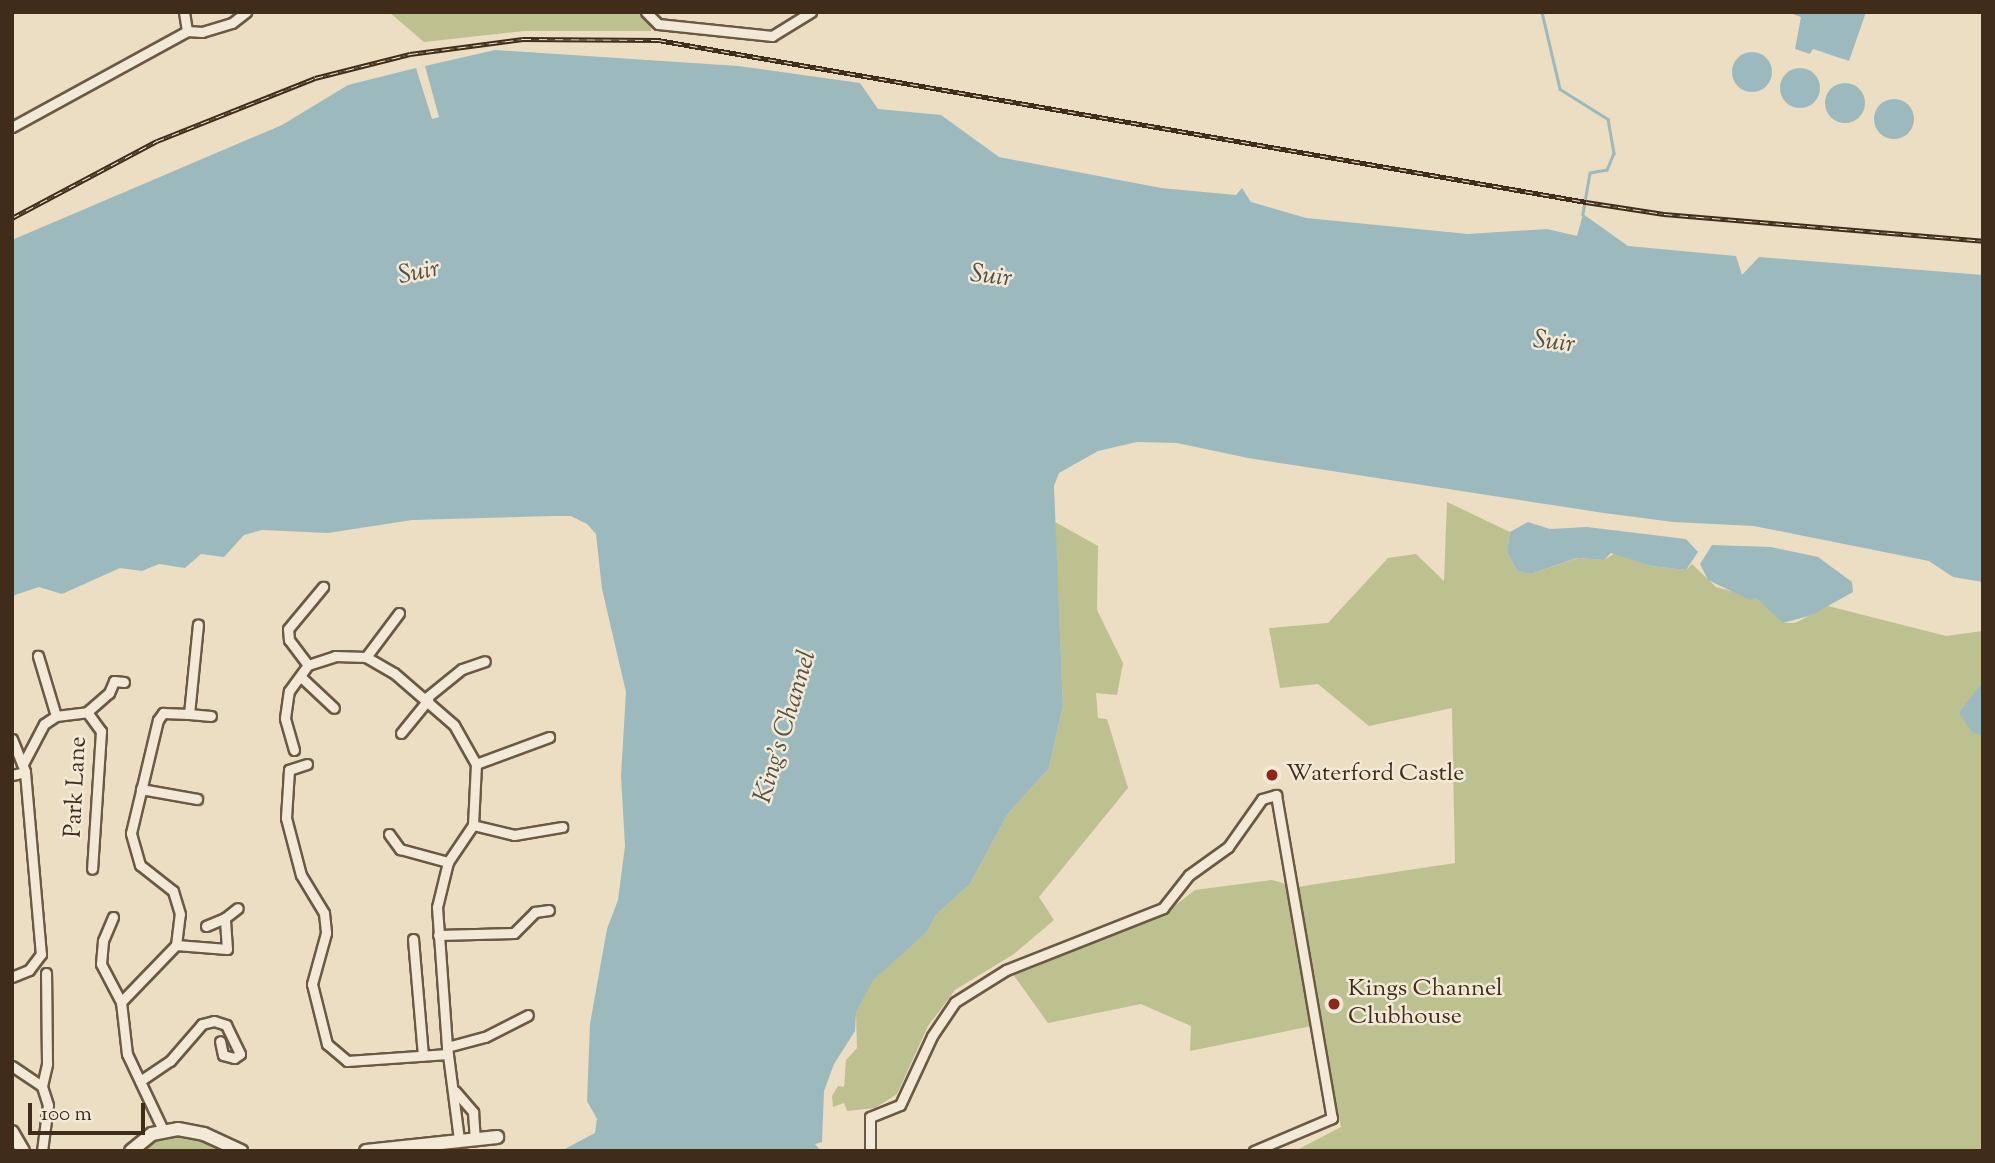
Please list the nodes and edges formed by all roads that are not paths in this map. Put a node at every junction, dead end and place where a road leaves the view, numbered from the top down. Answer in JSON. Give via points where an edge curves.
{"nodes":[{"id":1,"x":184,"y":12,"type":"edge"},
{"id":2,"x":246,"y":12,"type":"edge"},
{"id":3,"x":646,"y":12,"type":"edge"},
{"id":4,"x":811,"y":12,"type":"edge"},
{"id":5,"x":187,"y":31,"type":"junction"},
{"id":6,"x":12,"y":127,"type":"edge"},
{"id":7,"x":323,"y":587,"type":"dead end"},
{"id":8,"x":399,"y":613,"type":"dead end"},
{"id":9,"x":198,"y":624,"type":"dead end"},
{"id":10,"x":38,"y":656,"type":"dead end"},
{"id":11,"x":366,"y":657,"type":"junction"},
{"id":12,"x":485,"y":661,"type":"dead end"},
{"id":13,"x":308,"y":665,"type":"junction"},
{"id":14,"x":300,"y":677,"type":"junction"},
{"id":15,"x":124,"y":682,"type":"dead end"},
{"id":16,"x":427,"y":699,"type":"junction"},
{"id":17,"x":334,"y":708,"type":"dead end"},
{"id":18,"x":87,"y":712,"type":"junction"},
{"id":19,"x":189,"y":714,"type":"junction"},
{"id":20,"x":56,"y":716,"type":"junction"},
{"id":21,"x":211,"y":716,"type":"dead end"},
{"id":22,"x":401,"y":733,"type":"dead end"},
{"id":23,"x":549,"y":737,"type":"dead end"},
{"id":24,"x":12,"y":739,"type":"edge"},
{"id":25,"x":294,"y":750,"type":"dead end"},
{"id":26,"x":307,"y":764,"type":"dead end"},
{"id":27,"x":476,"y":764,"type":"junction"},
{"id":28,"x":24,"y":768,"type":"junction"},
{"id":29,"x":12,"y":775,"type":"edge"},
{"id":30,"x":141,"y":789,"type":"junction"},
{"id":31,"x":197,"y":799,"type":"dead end"},
{"id":32,"x":473,"y":825,"type":"junction"},
{"id":33,"x":562,"y":827,"type":"dead end"},
{"id":34,"x":389,"y":834,"type":"dead end"},
{"id":35,"x":448,"y":862,"type":"junction"},
{"id":36,"x":92,"y":869,"type":"dead end"},
{"id":37,"x":238,"y":908,"type":"dead end"},
{"id":38,"x":549,"y":910,"type":"dead end"},
{"id":39,"x":113,"y":917,"type":"dead end"},
{"id":40,"x":225,"y":918,"type":"junction"},
{"id":41,"x":206,"y":926,"type":"dead end"},
{"id":42,"x":438,"y":935,"type":"junction"},
{"id":43,"x":413,"y":939,"type":"dead end"},
{"id":44,"x":176,"y":945,"type":"junction"},
{"id":45,"x":46,"y":973,"type":"dead end"},
{"id":46,"x":12,"y":976,"type":"edge"},
{"id":47,"x":121,"y":1002,"type":"junction"},
{"id":48,"x":528,"y":1015,"type":"dead end"},
{"id":49,"x":220,"y":1041,"type":"dead end"},
{"id":50,"x":447,"y":1051,"type":"junction"},
{"id":51,"x":423,"y":1056,"type":"junction"},
{"id":52,"x":12,"y":1066,"type":"edge"},
{"id":53,"x":140,"y":1081,"type":"junction"},
{"id":54,"x":43,"y":1086,"type":"junction"},
{"id":55,"x":454,"y":1089,"type":"junction"},
{"id":56,"x":163,"y":1130,"type":"junction"},
{"id":57,"x":12,"y":1132,"type":"edge"},
{"id":58,"x":497,"y":1137,"type":"dead end"},
{"id":59,"x":475,"y":1138,"type":"junction"},
{"id":60,"x":459,"y":1140,"type":"junction"},
{"id":61,"x":23,"y":1151,"type":"edge"},
{"id":62,"x":42,"y":1151,"type":"edge"},
{"id":63,"x":131,"y":1151,"type":"edge"},
{"id":64,"x":239,"y":1151,"type":"edge"},
{"id":65,"x":366,"y":1151,"type":"edge"},
{"id":66,"x":870,"y":1151,"type":"edge"},
{"id":67,"x":1254,"y":1151,"type":"edge"}],
"edges":[{"from":1,"to":5,"type":"street"},
{"from":2,"to":5,"type":"street","via":[[219,27]]},
{"from":3,"to":4,"type":"street","via":[[658,24],[772,36]]},
{"from":5,"to":6,"type":"street"},
{"from":7,"to":13,"type":"street","via":[[288,629],[289,640]]},
{"from":8,"to":11,"type":"street"},
{"from":9,"to":19,"type":"street"},
{"from":10,"to":20,"type":"street","name":"Park Lane"},
{"from":11,"to":13,"type":"street","via":[[335,656]]},
{"from":11,"to":16,"type":"street"},
{"from":12,"to":16,"type":"street","via":[[462,669]]},
{"from":13,"to":14,"type":"street"},
{"from":14,"to":17,"type":"street"},
{"from":14,"to":25,"type":"street","via":[[289,691],[285,718]]},
{"from":15,"to":18,"type":"street","name":"Park Lane","via":[[114,681],[109,693]]},
{"from":16,"to":22,"type":"street"},
{"from":16,"to":27,"type":"street","via":[[454,725]]},
{"from":18,"to":20,"type":"street","name":"Park Lane"},
{"from":18,"to":36,"type":"street","name":"Park Lane","via":[[99,723],[102,738]]},
{"from":19,"to":21,"type":"street"},
{"from":19,"to":30,"type":"street","via":[[163,713]]},
{"from":20,"to":28,"type":"street","name":"Park Lane","via":[[44,724]]},
{"from":23,"to":27,"type":"street"},
{"from":24,"to":28,"type":"street"},
{"from":26,"to":51,"type":"street","via":[[289,769],[286,818],[299,869],[324,913],[326,933],[312,984],[327,1044],[347,1061]]},
{"from":27,"to":32,"type":"street"},
{"from":28,"to":29,"type":"street"},
{"from":28,"to":46,"type":"street","via":[[41,954],[29,970]]},
{"from":30,"to":31,"type":"street"},
{"from":30,"to":44,"type":"street","via":[[131,833],[133,850],[140,864],[177,897]]},
{"from":32,"to":33,"type":"street","via":[[514,835]]},
{"from":32,"to":35,"type":"street"},
{"from":34,"to":35,"type":"street","via":[[400,849]]},
{"from":35,"to":42,"type":"street","via":[[440,885]]},
{"from":37,"to":40,"type":"street"},
{"from":38,"to":42,"type":"street","via":[[535,912],[514,933]]},
{"from":39,"to":47,"type":"street","via":[[103,941],[102,964]]},
{"from":40,"to":41,"type":"street"},
{"from":40,"to":44,"type":"street","via":[[227,948]]},
{"from":42,"to":50,"type":"street"},
{"from":43,"to":51,"type":"street"},
{"from":44,"to":47,"type":"street"},
{"from":45,"to":54,"type":"street"},
{"from":47,"to":53,"type":"street","via":[[127,1054]]},
{"from":48,"to":50,"type":"street"},
{"from":49,"to":53,"type":"street","via":[[223,1055],[234,1058],[240,1054],[226,1025],[208,1022],[170,1061]]},
{"from":50,"to":51,"type":"street"},
{"from":50,"to":55,"type":"street"},
{"from":52,"to":54,"type":"street"},
{"from":53,"to":56,"type":"street"},
{"from":54,"to":62,"type":"street","via":[[48,1105]]},
{"from":55,"to":59,"type":"street","via":[[473,1112]]},
{"from":55,"to":60,"type":"street"},
{"from":56,"to":63,"type":"street"},
{"from":56,"to":64,"type":"street","via":[[195,1131]]},
{"from":57,"to":61,"type":"street"},
{"from":58,"to":59,"type":"street"},
{"from":59,"to":60,"type":"street"},
{"from":60,"to":65,"type":"street"},
{"from":66,"to":67,"type":"street","via":[[870,1117],[900,1105],[932,1036],[955,1002],[1006,970],[1163,908],[1189,875],[1228,847],[1262,799],[1276,795],[1332,1118]]}]}
